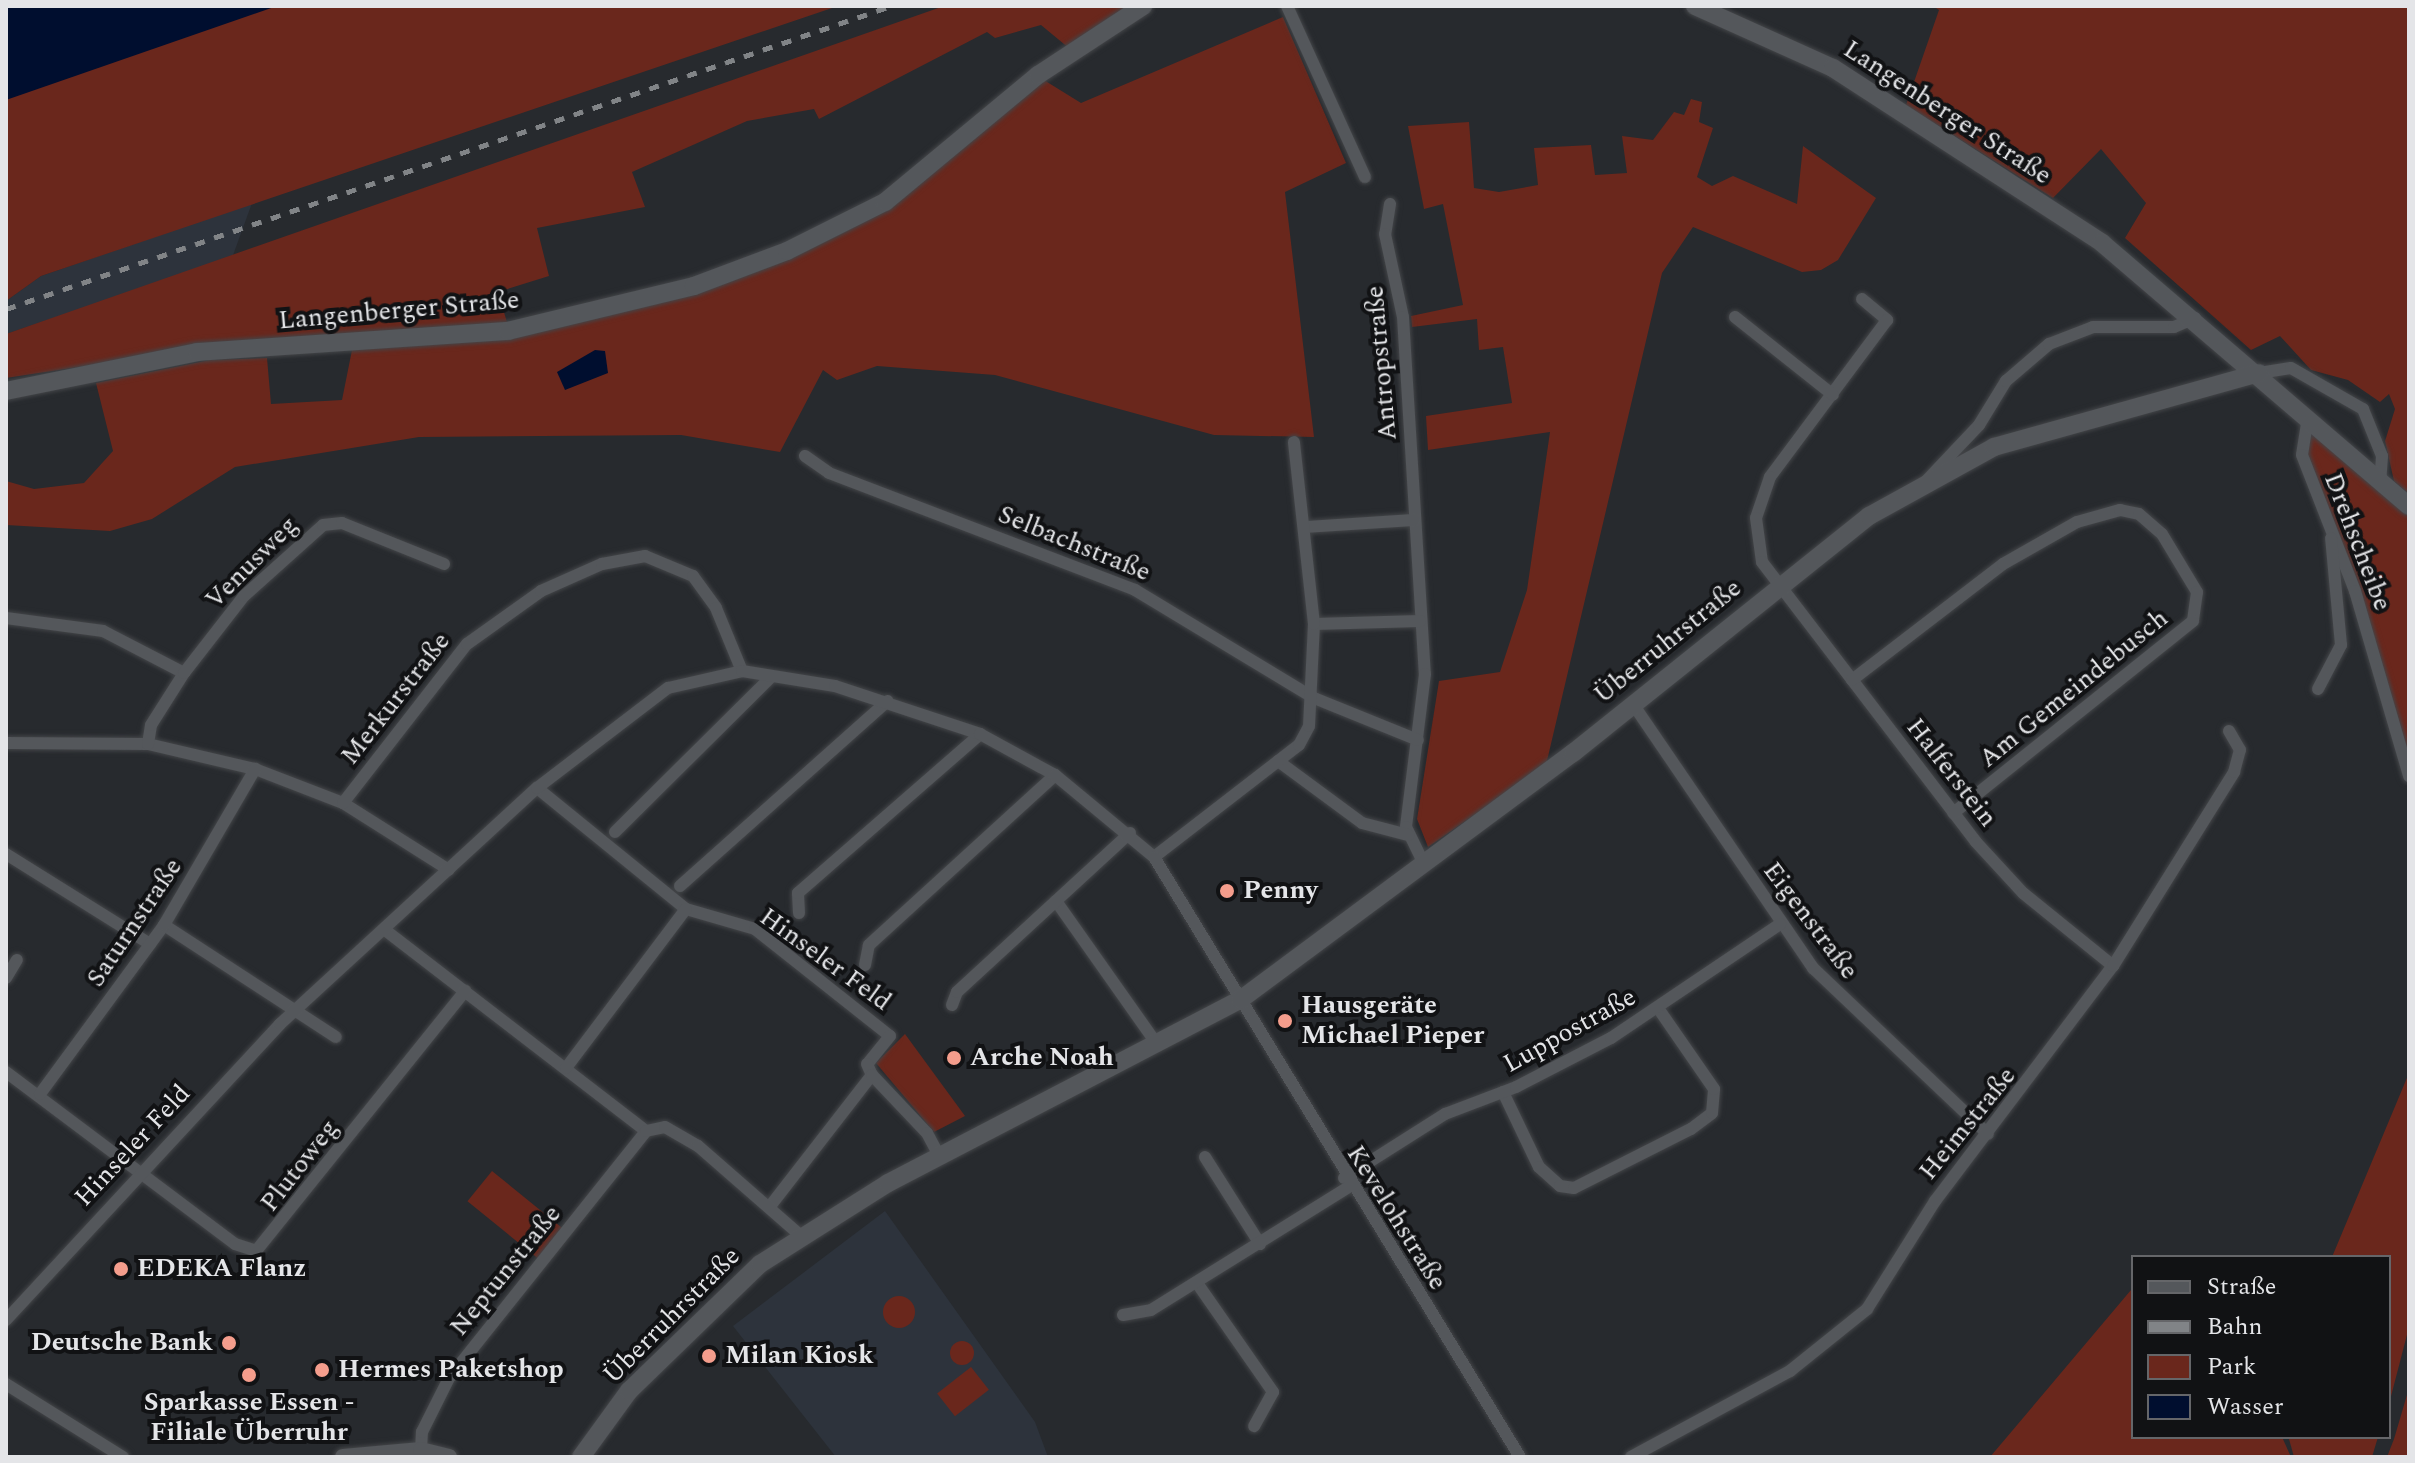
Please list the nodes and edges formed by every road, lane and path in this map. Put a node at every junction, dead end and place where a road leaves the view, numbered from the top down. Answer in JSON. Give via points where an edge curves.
{"nodes":[{"id":1,"x":1143,"y":6,"type":"edge"},
{"id":2,"x":1287,"y":6,"type":"edge"},
{"id":3,"x":1695,"y":6,"type":"edge"},
{"id":4,"x":1365,"y":177,"type":"dead end"},
{"id":5,"x":1390,"y":204,"type":"dead end"},
{"id":6,"x":1862,"y":299,"type":"dead end"},
{"id":7,"x":1735,"y":317,"type":"dead end"},
{"id":8,"x":2195,"y":318,"type":"junction"},
{"id":9,"x":2259,"y":373,"type":"junction"},
{"id":10,"x":6,"y":391,"type":"edge"},
{"id":11,"x":1833,"y":395,"type":"junction"},
{"id":12,"x":2308,"y":417,"type":"junction"},
{"id":13,"x":1294,"y":442,"type":"dead end"},
{"id":14,"x":805,"y":456,"type":"dead end"},
{"id":15,"x":1927,"y":480,"type":"junction"},
{"id":16,"x":2380,"y":483,"type":"junction"},
{"id":17,"x":2409,"y":506,"type":"edge"},
{"id":18,"x":1415,"y":520,"type":"junction"},
{"id":19,"x":2330,"y":526,"type":"junction"},
{"id":20,"x":1306,"y":527,"type":"junction"},
{"id":21,"x":444,"y":564,"type":"dead end"},
{"id":22,"x":1777,"y":586,"type":"junction"},
{"id":23,"x":6,"y":618,"type":"edge"},
{"id":24,"x":1420,"y":621,"type":"junction"},
{"id":25,"x":1314,"y":624,"type":"junction"},
{"id":26,"x":742,"y":671,"type":"junction"},
{"id":27,"x":184,"y":673,"type":"junction"},
{"id":28,"x":772,"y":676,"type":"junction"},
{"id":29,"x":1852,"y":680,"type":"junction"},
{"id":30,"x":2318,"y":689,"type":"dead end"},
{"id":31,"x":1314,"y":698,"type":"junction"},
{"id":32,"x":888,"y":701,"type":"junction"},
{"id":33,"x":1633,"y":704,"type":"junction"},
{"id":34,"x":2229,"y":731,"type":"dead end"},
{"id":35,"x":980,"y":734,"type":"junction"},
{"id":36,"x":1418,"y":740,"type":"junction"},
{"id":37,"x":6,"y":743,"type":"edge"},
{"id":38,"x":148,"y":744,"type":"junction"},
{"id":39,"x":1283,"y":757,"type":"junction"},
{"id":40,"x":255,"y":769,"type":"junction"},
{"id":41,"x":1055,"y":775,"type":"junction"},
{"id":42,"x":2409,"y":776,"type":"edge"},
{"id":43,"x":537,"y":788,"type":"junction"},
{"id":44,"x":343,"y":803,"type":"junction"},
{"id":45,"x":1953,"y":813,"type":"junction"},
{"id":46,"x":615,"y":832,"type":"dead end"},
{"id":47,"x":1130,"y":833,"type":"junction"},
{"id":48,"x":1408,"y":835,"type":"junction"},
{"id":49,"x":6,"y":854,"type":"edge"},
{"id":50,"x":1154,"y":857,"type":"junction"},
{"id":51,"x":1423,"y":862,"type":"junction"},
{"id":52,"x":449,"y":870,"type":"junction"},
{"id":53,"x":680,"y":886,"type":"dead end"},
{"id":54,"x":1056,"y":901,"type":"junction"},
{"id":55,"x":686,"y":909,"type":"junction"},
{"id":56,"x":799,"y":913,"type":"dead end"},
{"id":57,"x":1780,"y":924,"type":"junction"},
{"id":58,"x":164,"y":925,"type":"junction"},
{"id":59,"x":385,"y":930,"type":"junction"},
{"id":60,"x":150,"y":944,"type":"junction"},
{"id":61,"x":17,"y":960,"type":"dead end"},
{"id":62,"x":865,"y":965,"type":"dead end"},
{"id":63,"x":2113,"y":966,"type":"junction"},
{"id":64,"x":6,"y":978,"type":"edge"},
{"id":65,"x":465,"y":991,"type":"junction"},
{"id":66,"x":1240,"y":1000,"type":"junction"},
{"id":67,"x":952,"y":1005,"type":"dead end"},
{"id":68,"x":1658,"y":1008,"type":"junction"},
{"id":69,"x":299,"y":1011,"type":"junction"},
{"id":70,"x":336,"y":1037,"type":"dead end"},
{"id":71,"x":1156,"y":1043,"type":"junction"},
{"id":72,"x":566,"y":1068,"type":"junction"},
{"id":73,"x":6,"y":1072,"type":"edge"},
{"id":74,"x":872,"y":1075,"type":"junction"},
{"id":75,"x":1503,"y":1092,"type":"junction"},
{"id":76,"x":40,"y":1094,"type":"junction"},
{"id":77,"x":646,"y":1131,"type":"junction"},
{"id":78,"x":1988,"y":1134,"type":"junction"},
{"id":79,"x":940,"y":1157,"type":"junction"},
{"id":80,"x":1205,"y":1157,"type":"dead end"},
{"id":81,"x":138,"y":1169,"type":"junction"},
{"id":82,"x":1347,"y":1182,"type":"junction"},
{"id":83,"x":771,"y":1205,"type":"junction"},
{"id":84,"x":800,"y":1235,"type":"junction"},
{"id":85,"x":1260,"y":1244,"type":"junction"},
{"id":86,"x":1197,"y":1283,"type":"junction"},
{"id":87,"x":1123,"y":1315,"type":"dead end"},
{"id":88,"x":6,"y":1320,"type":"edge"},
{"id":89,"x":6,"y":1384,"type":"edge"},
{"id":90,"x":1254,"y":1426,"type":"dead end"},
{"id":91,"x":421,"y":1450,"type":"junction"},
{"id":92,"x":123,"y":1457,"type":"edge"},
{"id":93,"x":343,"y":1457,"type":"edge"},
{"id":94,"x":449,"y":1457,"type":"edge"},
{"id":95,"x":581,"y":1457,"type":"edge"},
{"id":96,"x":1520,"y":1457,"type":"edge"},
{"id":97,"x":1631,"y":1457,"type":"edge"}],
"edges":[{"from":1,"to":10,"type":"main road","name":"Langenberger Straße","via":[[1047,69],[885,202],[707,282],[508,331],[197,352]]},
{"from":2,"to":4,"type":"street"},
{"from":3,"to":8,"type":"main road","name":"Langenberger Straße","via":[[1850,78],[1954,153],[2102,243]]},
{"from":5,"to":18,"type":"street","name":"Antropstraße","via":[[1385,234],[1403,317]]},
{"from":6,"to":11,"type":"street","name":"Halferstein","via":[[1887,320]]},
{"from":7,"to":11,"type":"street"},
{"from":8,"to":9,"type":"main road","name":"Langenberger Straße"},
{"from":8,"to":15,"type":"street","via":[[2174,327],[2071,332],[2028,359]]},
{"from":9,"to":12,"type":"main road","name":"Langenberger Straße"},
{"from":9,"to":15,"type":"main road","name":"Überruhrstraße","via":[[2038,433]]},
{"from":9,"to":16,"type":"street","via":[[2291,368],[2363,409],[2382,456]]},
{"from":11,"to":22,"type":"street","name":"Halferstein","via":[[1760,498],[1757,548]]},
{"from":12,"to":16,"type":"main road","name":"Langenberger Straße"},
{"from":12,"to":19,"type":"street","name":"Drehscheibe","via":[[2302,455]]},
{"from":13,"to":20,"type":"street"},
{"from":14,"to":31,"type":"street","name":"Selbachstraße","via":[[842,478],[1135,590]]},
{"from":15,"to":22,"type":"main road","name":"Überruhrstraße"},
{"from":16,"to":17,"type":"main road","name":"Langenberger Straße"},
{"from":18,"to":20,"type":"street"},
{"from":18,"to":24,"type":"street","name":"Antropstraße"},
{"from":19,"to":30,"type":"street","via":[[2341,645]]},
{"from":19,"to":42,"type":"street","name":"Drehscheibe"},
{"from":20,"to":25,"type":"street"},
{"from":21,"to":27,"type":"street","name":"Venusweg","via":[[342,523],[323,525],[244,596]]},
{"from":22,"to":29,"type":"street","name":"Halferstein"},
{"from":22,"to":33,"type":"main road","name":"Überruhrstraße"},
{"from":23,"to":27,"type":"street","via":[[103,631]]},
{"from":24,"to":25,"type":"street"},
{"from":24,"to":36,"type":"street","name":"Antropstraße","via":[[1425,674]]},
{"from":25,"to":31,"type":"street"},
{"from":26,"to":28,"type":"street","name":"Hinseler Feld"},
{"from":26,"to":43,"type":"street","name":"Hinseler Feld","via":[[668,688]]},
{"from":26,"to":44,"type":"street","name":"Merkurstraße","via":[[716,608],[693,576],[645,556],[602,564],[541,591],[467,644]]},
{"from":27,"to":38,"type":"street","name":"Venusweg","via":[[151,725]]},
{"from":28,"to":32,"type":"street","name":"Hinseler Feld"},
{"from":28,"to":46,"type":"street"},
{"from":29,"to":45,"type":"street","name":"Halferstein"},
{"from":29,"to":45,"type":"street","name":"Am Gemeindebusch","via":[[2003,564],[2077,522],[2120,510],[2139,514],[2162,534],[2197,592],[2193,621]]},
{"from":31,"to":36,"type":"street","name":"Selbachstraße"},
{"from":31,"to":39,"type":"street","via":[[1305,736]]},
{"from":32,"to":35,"type":"street","name":"Hinseler Feld"},
{"from":32,"to":53,"type":"street"},
{"from":33,"to":51,"type":"main road","name":"Überruhrstraße"},
{"from":33,"to":57,"type":"street","name":"Eigenstraße"},
{"from":34,"to":63,"type":"street","name":"Heimstraße","via":[[2240,750],[2234,772]]},
{"from":35,"to":41,"type":"street","name":"Hinseler Feld"},
{"from":35,"to":56,"type":"street","name":"Hinseler Feld","via":[[798,893]]},
{"from":36,"to":48,"type":"street","name":"Antropstraße"},
{"from":37,"to":38,"type":"street"},
{"from":38,"to":40,"type":"street"},
{"from":39,"to":48,"type":"street","via":[[1326,803],[1381,832]]},
{"from":39,"to":50,"type":"street"},
{"from":40,"to":44,"type":"street"},
{"from":40,"to":58,"type":"street","name":"Saturnstraße"},
{"from":41,"to":47,"type":"street","name":"Hinseler Feld"},
{"from":41,"to":62,"type":"street","name":"Hinseler Feld","via":[[869,945]]},
{"from":43,"to":52,"type":"street","name":"Hinseler Feld"},
{"from":43,"to":55,"type":"street","name":"Hinseler Feld"},
{"from":44,"to":52,"type":"street"},
{"from":45,"to":63,"type":"street","name":"Halferstein","via":[[2023,893]]},
{"from":47,"to":50,"type":"street","name":"Hinseler Feld"},
{"from":47,"to":54,"type":"street"},
{"from":48,"to":51,"type":"street"},
{"from":49,"to":60,"type":"street"},
{"from":50,"to":66,"type":"street","name":"Hinseler Feld"},
{"from":51,"to":66,"type":"main road","name":"Überruhrstraße"},
{"from":52,"to":59,"type":"street","name":"Hinseler Feld"},
{"from":54,"to":67,"type":"street","via":[[957,992]]},
{"from":54,"to":71,"type":"street"},
{"from":55,"to":72,"type":"street"},
{"from":55,"to":74,"type":"street","name":"Hinseler Feld","via":[[755,929],[890,1036],[867,1064]]},
{"from":57,"to":68,"type":"street","name":"Luppostraße"},
{"from":57,"to":78,"type":"street","name":"Eigenstraße","via":[[1863,1023]]},
{"from":58,"to":60,"type":"street","name":"Saturnstraße"},
{"from":58,"to":69,"type":"street"},
{"from":59,"to":65,"type":"street"},
{"from":59,"to":69,"type":"street","name":"Hinseler Feld"},
{"from":60,"to":76,"type":"street","name":"Saturnstraße"},
{"from":61,"to":64,"type":"street"},
{"from":63,"to":78,"type":"street","name":"Heimstraße"},
{"from":65,"to":72,"type":"street"},
{"from":65,"to":81,"type":"street","name":"Plutoweg","via":[[256,1251]]},
{"from":66,"to":71,"type":"main road","name":"Überruhrstraße"},
{"from":66,"to":82,"type":"street","name":"Kevelohstraße"},
{"from":68,"to":75,"type":"street","name":"Luppostraße"},
{"from":68,"to":75,"type":"street","name":"Luppostraße","via":[[1714,1089],[1712,1113],[1691,1129],[1574,1188],[1560,1186],[1539,1167]]},
{"from":69,"to":70,"type":"street"},
{"from":69,"to":81,"type":"street","name":"Hinseler Feld"},
{"from":71,"to":79,"type":"main road","name":"Überruhrstraße"},
{"from":72,"to":77,"type":"street"},
{"from":73,"to":76,"type":"street"},
{"from":74,"to":79,"type":"street","via":[[927,1133]]},
{"from":74,"to":83,"type":"street"},
{"from":75,"to":82,"type":"street","name":"Luppostraße","via":[[1445,1114]]},
{"from":76,"to":81,"type":"street"},
{"from":77,"to":83,"type":"street","via":[[665,1127],[698,1146]]},
{"from":77,"to":91,"type":"street","name":"Neptunstraße","via":[[449,1378],[422,1432]]},
{"from":78,"to":97,"type":"street","name":"Heimstraße","via":[[1851,1326],[1790,1371]]},
{"from":79,"to":84,"type":"main road","name":"Überruhrstraße"},
{"from":80,"to":85,"type":"street"},
{"from":81,"to":88,"type":"street","name":"Hinseler Feld"},
{"from":82,"to":85,"type":"street","name":"Luppostraße"},
{"from":82,"to":96,"type":"street","name":"Kevelohstraße"},
{"from":83,"to":84,"type":"street"},
{"from":84,"to":95,"type":"main road","name":"Überruhrstraße","via":[[691,1325],[629,1391]]},
{"from":85,"to":86,"type":"street","name":"Luppostraße"},
{"from":86,"to":87,"type":"street","name":"Luppostraße","via":[[1151,1310]]},
{"from":86,"to":90,"type":"street","via":[[1273,1392]]},
{"from":89,"to":92,"type":"street"},
{"from":91,"to":93,"type":"street"},
{"from":91,"to":94,"type":"street"}]}
